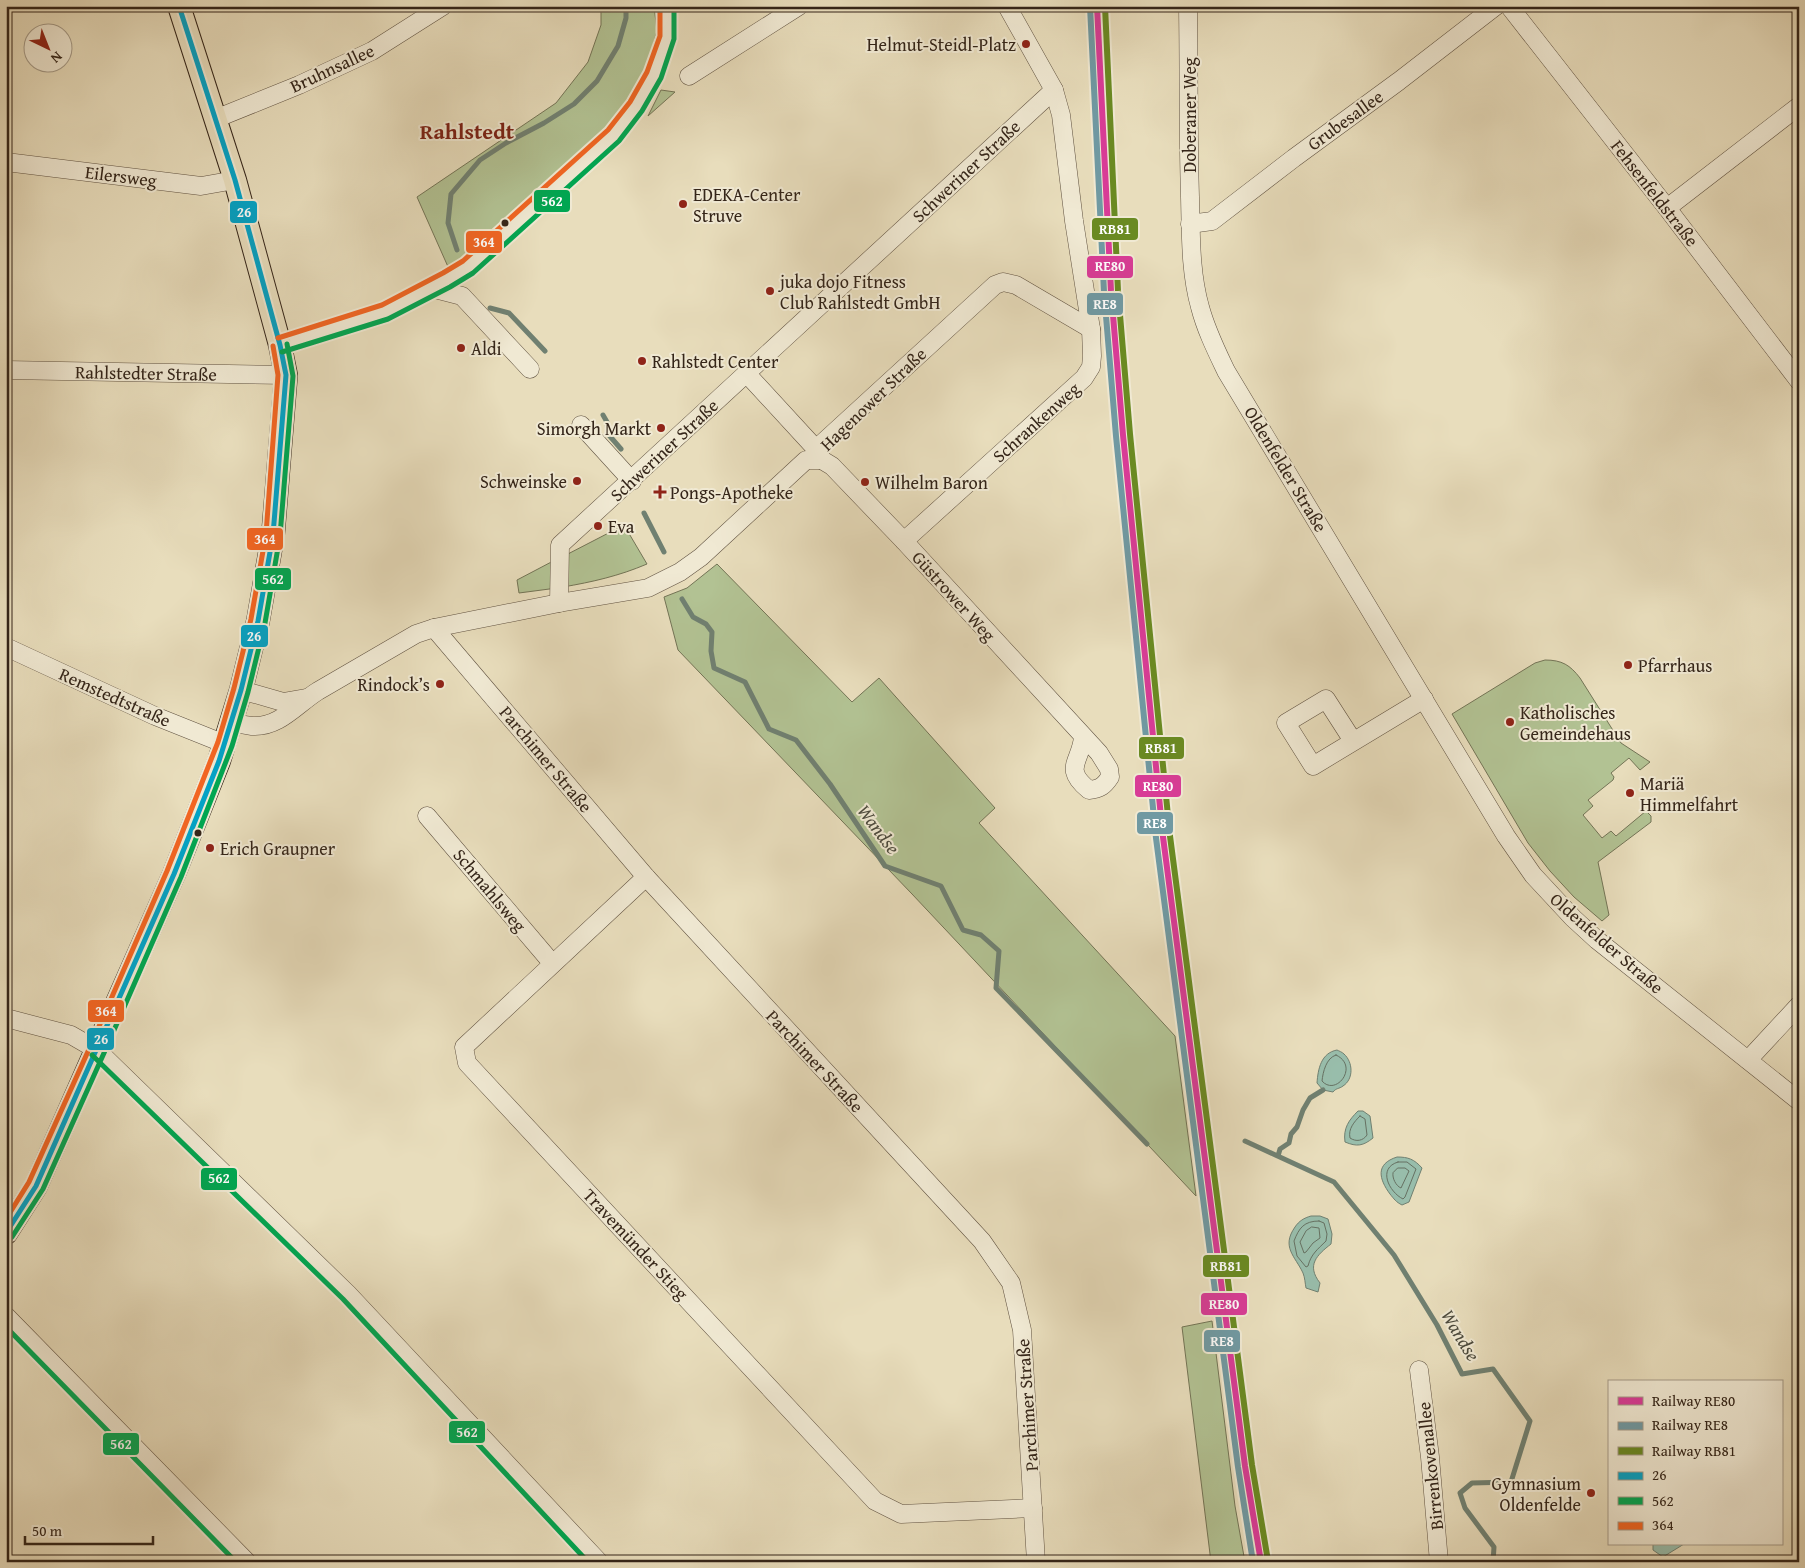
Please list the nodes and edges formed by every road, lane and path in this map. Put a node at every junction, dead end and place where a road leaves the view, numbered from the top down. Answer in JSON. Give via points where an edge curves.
{"nodes":[{"id":1,"x":179,"y":6,"type":"edge"},
{"id":2,"x":443,"y":6,"type":"edge"},
{"id":3,"x":667,"y":6,"type":"edge"},
{"id":4,"x":799,"y":6,"type":"edge"},
{"id":5,"x":1008,"y":6,"type":"edge"},
{"id":6,"x":1023,"y":6,"type":"edge"},
{"id":7,"x":1188,"y":6,"type":"edge"},
{"id":8,"x":1496,"y":6,"type":"edge"},
{"id":9,"x":1510,"y":6,"type":"edge"},
{"id":10,"x":1023,"y":32,"type":"junction"},
{"id":11,"x":690,"y":76,"type":"dead end"},
{"id":12,"x":1054,"y":90,"type":"junction"},
{"id":13,"x":1799,"y":106,"type":"edge"},
{"id":14,"x":215,"y":119,"type":"junction"},
{"id":15,"x":6,"y":162,"type":"edge"},
{"id":16,"x":235,"y":180,"type":"junction"},
{"id":17,"x":1667,"y":208,"type":"junction"},
{"id":18,"x":1190,"y":224,"type":"junction"},
{"id":19,"x":432,"y":288,"type":"junction"},
{"id":20,"x":1091,"y":329,"type":"junction"},
{"id":21,"x":280,"y":345,"type":"junction"},
{"id":22,"x":530,"y":369,"type":"dead end"},
{"id":23,"x":6,"y":370,"type":"edge"},
{"id":24,"x":747,"y":374,"type":"junction"},
{"id":25,"x":286,"y":375,"type":"junction"},
{"id":26,"x":1799,"y":381,"type":"edge"},
{"id":27,"x":581,"y":425,"type":"dead end"},
{"id":28,"x":819,"y":454,"type":"junction"},
{"id":29,"x":632,"y":481,"type":"junction"},
{"id":30,"x":904,"y":541,"type":"junction"},
{"id":31,"x":559,"y":603,"type":"junction"},
{"id":32,"x":434,"y":628,"type":"junction"},
{"id":33,"x":6,"y":647,"type":"edge"},
{"id":34,"x":241,"y":690,"type":"junction"},
{"id":35,"x":306,"y":698,"type":"junction"},
{"id":36,"x":1424,"y":699,"type":"junction"},
{"id":37,"x":228,"y":733,"type":"junction"},
{"id":38,"x":1083,"y":737,"type":"dead end"},
{"id":39,"x":1353,"y":741,"type":"dead end"},
{"id":40,"x":427,"y":816,"type":"dead end"},
{"id":41,"x":646,"y":877,"type":"junction"},
{"id":42,"x":552,"y":963,"type":"junction"},
{"id":43,"x":1799,"y":1005,"type":"edge"},
{"id":44,"x":6,"y":1018,"type":"edge"},
{"id":45,"x":97,"y":1050,"type":"junction"},
{"id":46,"x":1748,"y":1060,"type":"junction"},
{"id":47,"x":1799,"y":1101,"type":"edge"},
{"id":48,"x":6,"y":1233,"type":"edge"},
{"id":49,"x":6,"y":1316,"type":"edge"},
{"id":50,"x":1419,"y":1370,"type":"dead end"},
{"id":51,"x":1033,"y":1508,"type":"junction"},
{"id":52,"x":247,"y":1562,"type":"edge"},
{"id":53,"x":599,"y":1562,"type":"edge"},
{"id":54,"x":1036,"y":1562,"type":"edge"},
{"id":55,"x":1439,"y":1562,"type":"edge"}],
"edges":[{"from":1,"to":14,"type":"main road"},
{"from":2,"to":14,"type":"street","name":"Bruhnsallee","via":[[372,51]]},
{"from":3,"to":19,"type":"street","via":[[666,37],[654,75],[614,135],[468,266]]},
{"from":4,"to":11,"type":"street"},
{"from":5,"to":10,"type":"street","name":"Schrankenweg"},
{"from":6,"to":10,"type":"street"},
{"from":7,"to":18,"type":"street","name":"Doberaner Weg"},
{"from":8,"to":18,"type":"street","name":"Grubesallee","via":[[1212,221]]},
{"from":9,"to":17,"type":"street","name":"Fehsenfeldstraße"},
{"from":10,"to":12,"type":"street","name":"Schrankenweg"},
{"from":12,"to":20,"type":"street","name":"Schrankenweg","via":[[1061,115]]},
{"from":12,"to":24,"type":"street","name":"Schweriner Straße"},
{"from":13,"to":17,"type":"street"},
{"from":14,"to":16,"type":"main road"},
{"from":15,"to":16,"type":"street","name":"Eilersweg","via":[[201,186]]},
{"from":16,"to":21,"type":"main road"},
{"from":17,"to":26,"type":"street","name":"Fehsenfeldstraße"},
{"from":18,"to":36,"type":"street","name":"Oldenfelder Straße","via":[[1200,307],[1213,344]]},
{"from":19,"to":21,"type":"street","via":[[385,312]]},
{"from":19,"to":22,"type":"street","via":[[462,296]]},
{"from":20,"to":28,"type":"street","name":"Hagenower Straße","via":[[1016,285],[1003,282],[995,285]]},
{"from":20,"to":30,"type":"street","name":"Schrankenweg","via":[[1091,367],[1084,378]]},
{"from":21,"to":25,"type":"main road"},
{"from":23,"to":25,"type":"street","name":"Rahlstedter Straße"},
{"from":24,"to":28,"type":"street"},
{"from":24,"to":29,"type":"street","name":"Schweriner Straße"},
{"from":25,"to":34,"type":"main road","via":[[273,535]]},
{"from":27,"to":29,"type":"street"},
{"from":28,"to":30,"type":"street","name":"Güstrower Weg"},
{"from":28,"to":31,"type":"street","name":"Hagenower Straße","via":[[806,460],[701,556],[665,581],[648,588]]},
{"from":29,"to":31,"type":"street","name":"Schweriner Straße","via":[[560,545]]},
{"from":30,"to":38,"type":"street","name":"Güstrower Weg"},
{"from":31,"to":32,"type":"street"},
{"from":32,"to":35,"type":"street","via":[[416,634]]},
{"from":32,"to":41,"type":"street","name":"Parchimer Straße"},
{"from":33,"to":37,"type":"street","name":"Remstedtstraße","via":[[155,716]]},
{"from":34,"to":35,"type":"street","via":[[283,702]]},
{"from":34,"to":37,"type":"main road"},
{"from":35,"to":37,"type":"street","via":[[283,718]]},
{"from":36,"to":39,"type":"street"},
{"from":36,"to":46,"type":"street","name":"Oldenfelder Straße","via":[[1506,836],[1556,902],[1597,940]]},
{"from":37,"to":45,"type":"main road","via":[[174,874]]},
{"from":40,"to":42,"type":"street","name":"Schmahlsweg"},
{"from":41,"to":42,"type":"street","name":"Travemünder Stieg"},
{"from":41,"to":51,"type":"street","name":"Parchimer Straße","via":[[982,1241],[1012,1283],[1022,1330]]},
{"from":42,"to":51,"type":"street","name":"Travemünder Stieg","via":[[464,1047],[467,1063],[874,1501],[901,1514]]},
{"from":43,"to":46,"type":"street"},
{"from":44,"to":45,"type":"street","via":[[72,1035]]},
{"from":45,"to":48,"type":"main road","via":[[36,1186]]},
{"from":45,"to":53,"type":"street","via":[[348,1294]]},
{"from":46,"to":47,"type":"street","name":"Oldenfelder Straße"},
{"from":49,"to":52,"type":"street"},
{"from":50,"to":55,"type":"street","name":"Birrenkovenallee"},
{"from":51,"to":54,"type":"street","name":"Parchimer Straße"}]}
